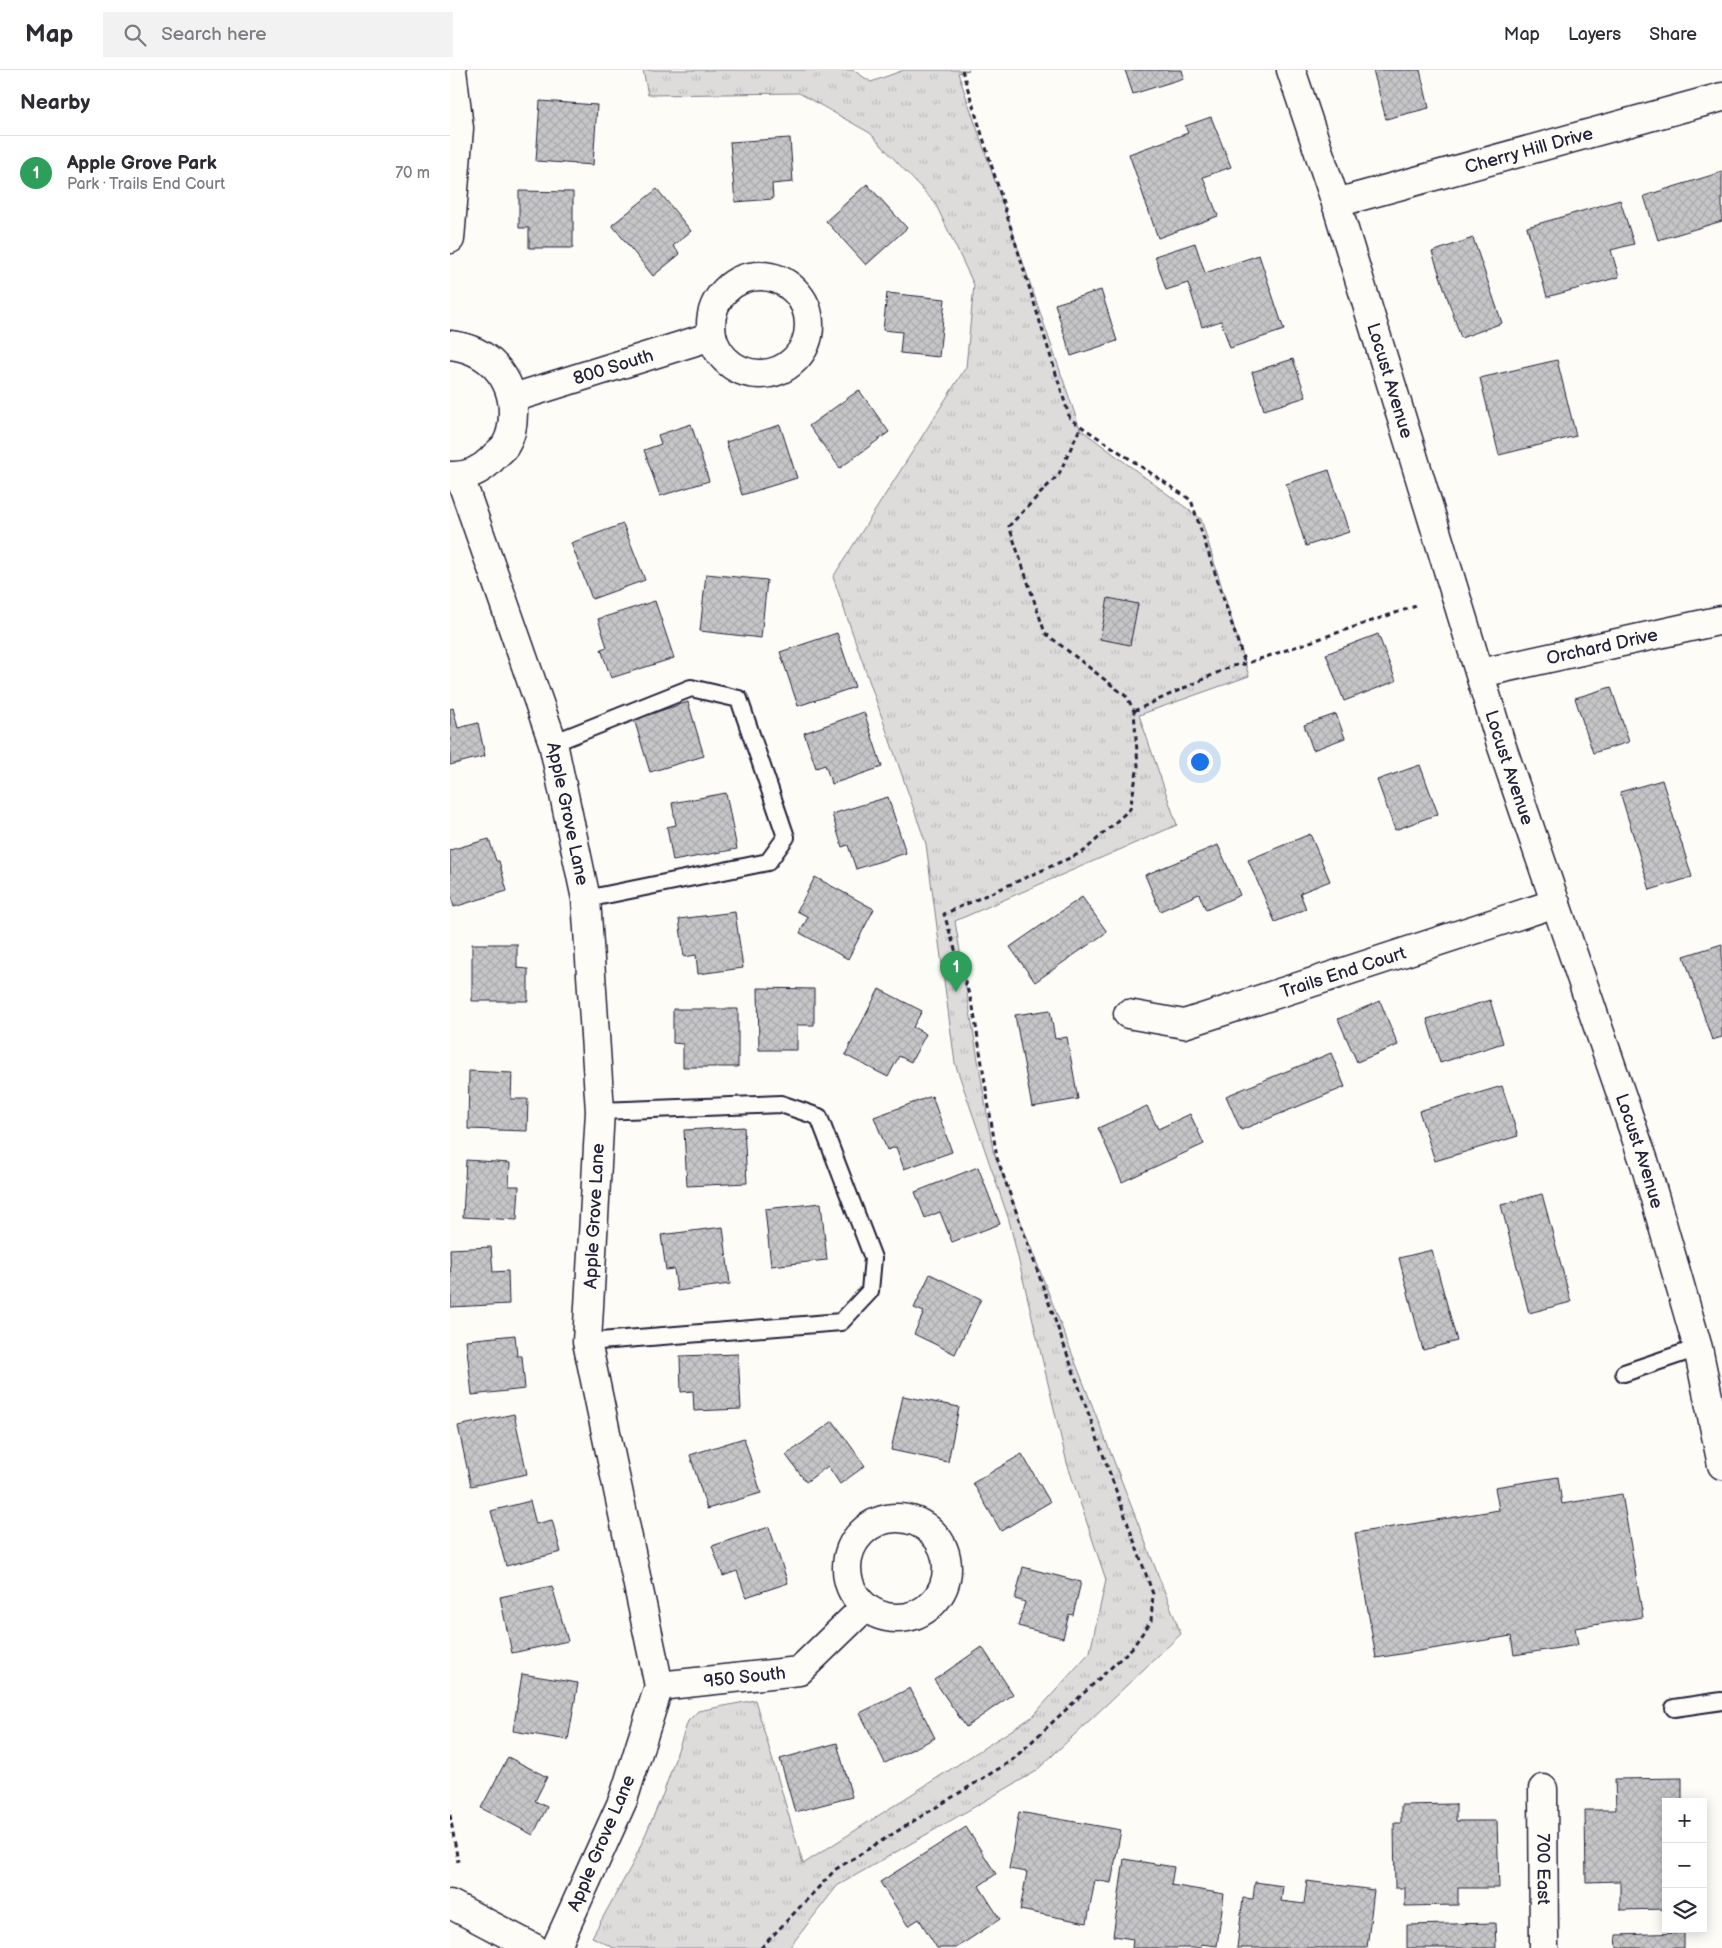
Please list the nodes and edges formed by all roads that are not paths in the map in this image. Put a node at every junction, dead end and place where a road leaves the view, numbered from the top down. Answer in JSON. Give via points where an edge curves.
{"nodes":[{"id":1,"x":452,"y":70,"type":"edge"},
{"id":2,"x":1291,"y":70,"type":"edge"},
{"id":3,"x":1722,"y":97,"type":"edge"},
{"id":4,"x":1336,"y":203,"type":"junction"},
{"id":5,"x":450,"y":239,"type":"edge"},
{"id":6,"x":712,"y":336,"type":"dead end"},
{"id":7,"x":450,"y":345,"type":"edge"},
{"id":8,"x":513,"y":398,"type":"junction"},
{"id":9,"x":455,"y":476,"type":"edge"},
{"id":10,"x":1722,"y":620,"type":"edge"},
{"id":11,"x":1481,"y":673,"type":"junction"},
{"id":12,"x":553,"y":743,"type":"junction"},
{"id":13,"x":586,"y":899,"type":"junction"},
{"id":14,"x":1556,"y":903,"type":"junction"},
{"id":15,"x":1128,"y":1014,"type":"dead end"},
{"id":16,"x":600,"y":1111,"type":"junction"},
{"id":17,"x":587,"y":1342,"type":"junction"},
{"id":18,"x":1698,"y":1348,"type":"junction"},
{"id":19,"x":1624,"y":1373,"type":"dead end"},
{"id":20,"x":1717,"y":1415,"type":"edge"},
{"id":21,"x":1722,"y":1466,"type":"edge"},
{"id":22,"x":865,"y":1607,"type":"dead end"},
{"id":23,"x":659,"y":1686,"type":"junction"},
{"id":24,"x":1722,"y":1701,"type":"edge"},
{"id":25,"x":1674,"y":1708,"type":"dead end"},
{"id":26,"x":1543,"y":1789,"type":"dead end"},
{"id":27,"x":450,"y":1904,"type":"edge"},
{"id":28,"x":534,"y":1948,"type":"edge"},
{"id":29,"x":556,"y":1948,"type":"edge"},
{"id":30,"x":1544,"y":1948,"type":"edge"}],
"edges":[{"from":1,"to":5,"type":"street","via":[[459,128]]},
{"from":2,"to":4,"type":"street","name":"Locust Avenue"},
{"from":3,"to":4,"type":"street","name":"Cherry Hill Drive"},
{"from":4,"to":11,"type":"street","name":"Locust Avenue"},
{"from":6,"to":8,"type":"street","name":"800 South"},
{"from":7,"to":8,"type":"street","name":"Apple Grove Lane","via":[[486,356],[504,376]]},
{"from":8,"to":9,"type":"street","name":"Apple Grove Lane","via":[[513,424],[505,446],[482,469]]},
{"from":9,"to":12,"type":"street","name":"Apple Grove Lane"},
{"from":10,"to":11,"type":"street","name":"Orchard Drive"},
{"from":11,"to":14,"type":"street","name":"Locust Avenue","via":[[1501,744]]},
{"from":12,"to":13,"type":"street","name":"Apple Grove Lane"},
{"from":12,"to":13,"type":"lane","via":[[691,688],[739,699],[786,837],[768,862]]},
{"from":13,"to":16,"type":"street","name":"Apple Grove Lane"},
{"from":14,"to":15,"type":"street","name":"Trails End Court","via":[[1184,1024]]},
{"from":14,"to":18,"type":"street","name":"Locust Avenue","via":[[1645,1164]]},
{"from":16,"to":17,"type":"street","name":"Apple Grove Lane"},
{"from":16,"to":17,"type":"lane","via":[[781,1104],[820,1117],[873,1258],[870,1291],[842,1322]]},
{"from":17,"to":23,"type":"street","name":"Apple Grove Lane"},
{"from":18,"to":19,"type":"lane"},
{"from":18,"to":20,"type":"street","name":"Locust Avenue"},
{"from":20,"to":21,"type":"street","name":"Locust Avenue"},
{"from":22,"to":23,"type":"street","name":"950 South","via":[[799,1671]]},
{"from":23,"to":29,"type":"street","name":"Apple Grove Lane","via":[[623,1800]]},
{"from":24,"to":25,"type":"lane"},
{"from":26,"to":30,"type":"street","name":"700 East"},
{"from":27,"to":28,"type":"street"}]}
